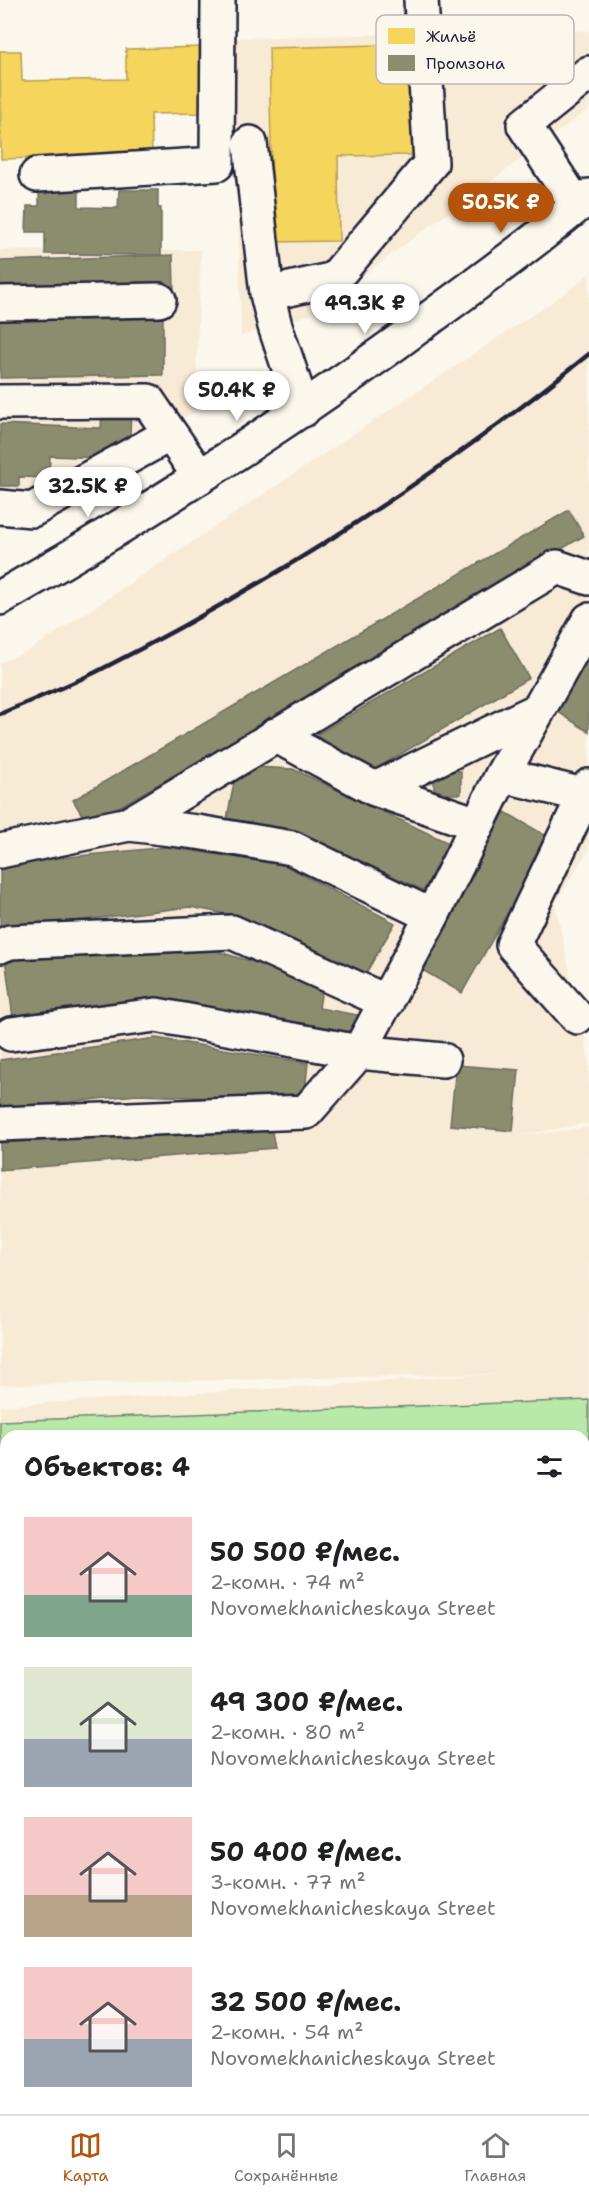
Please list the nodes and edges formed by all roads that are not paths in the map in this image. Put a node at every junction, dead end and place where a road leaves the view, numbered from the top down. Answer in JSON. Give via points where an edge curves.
{"nodes":[{"id":1,"x":218,"y":0,"type":"edge"},
{"id":2,"x":421,"y":0,"type":"edge"},
{"id":3,"x":422,"y":15,"type":"edge"},
{"id":4,"x":589,"y":73,"type":"edge"},
{"id":5,"x":426,"y":84,"type":"edge"},
{"id":6,"x":250,"y":143,"type":"dead end"},
{"id":7,"x":37,"y":175,"type":"dead end"},
{"id":8,"x":585,"y":208,"type":"edge"},
{"id":9,"x":267,"y":294,"type":"junction"},
{"id":10,"x":159,"y":300,"type":"dead end"},
{"id":11,"x":0,"y":303,"type":"edge"},
{"id":12,"x":0,"y":402,"type":"edge"},
{"id":13,"x":303,"y":410,"type":"junction"},
{"id":14,"x":170,"y":434,"type":"junction"},
{"id":15,"x":200,"y":477,"type":"junction"},
{"id":16,"x":0,"y":507,"type":"edge"},
{"id":17,"x":589,"y":578,"type":"edge"},
{"id":18,"x":0,"y":598,"type":"edge"},
{"id":19,"x":589,"y":620,"type":"edge"},
{"id":20,"x":538,"y":710,"type":"junction"},
{"id":21,"x":275,"y":735,"type":"junction"},
{"id":22,"x":502,"y":775,"type":"junction"},
{"id":23,"x":375,"y":789,"type":"junction"},
{"id":24,"x":586,"y":790,"type":"edge"},
{"id":25,"x":129,"y":824,"type":"junction"},
{"id":26,"x":477,"y":824,"type":"junction"},
{"id":27,"x":0,"y":851,"type":"edge"},
{"id":28,"x":432,"y":915,"type":"junction"},
{"id":29,"x":0,"y":946,"type":"edge"},
{"id":30,"x":387,"y":1002,"type":"junction"},
{"id":31,"x":577,"y":1017,"type":"dead end"},
{"id":32,"x":10,"y":1034,"type":"dead end"},
{"id":33,"x":359,"y":1052,"type":"junction"},
{"id":34,"x":442,"y":1060,"type":"dead end"},
{"id":35,"x":0,"y":1124,"type":"edge"}],
"edges":[{"from":1,"to":7,"type":"main road","via":[[217,164]]},
{"from":2,"to":3,"type":"main road"},
{"from":4,"to":8,"type":"main road","via":[[524,124]]},
{"from":5,"to":9,"type":"main road","via":[[431,163],[334,279]]},
{"from":6,"to":9,"type":"main road"},
{"from":8,"to":13,"type":"main road"},
{"from":9,"to":13,"type":"main road"},
{"from":10,"to":11,"type":"main road"},
{"from":12,"to":14,"type":"main road","via":[[148,401]]},
{"from":13,"to":15,"type":"main road"},
{"from":14,"to":15,"type":"main road"},
{"from":14,"to":16,"type":"main road","via":[[32,510]]},
{"from":15,"to":18,"type":"main road"},
{"from":17,"to":21,"type":"main road","via":[[557,567]]},
{"from":19,"to":20,"type":"main road"},
{"from":20,"to":22,"type":"main road"},
{"from":20,"to":23,"type":"main road"},
{"from":21,"to":23,"type":"main road"},
{"from":21,"to":25,"type":"main road"},
{"from":22,"to":24,"type":"main road"},
{"from":22,"to":26,"type":"main road"},
{"from":23,"to":26,"type":"main road"},
{"from":24,"to":31,"type":"main road","via":[[513,945]]},
{"from":25,"to":27,"type":"main road"},
{"from":25,"to":28,"type":"main road","via":[[292,848]]},
{"from":26,"to":28,"type":"main road"},
{"from":28,"to":30,"type":"main road"},
{"from":29,"to":30,"type":"main road","via":[[10,942],[232,932]]},
{"from":30,"to":33,"type":"main road"},
{"from":32,"to":33,"type":"main road","via":[[156,1015]]},
{"from":33,"to":34,"type":"main road"},
{"from":33,"to":35,"type":"main road","via":[[306,1112]]}]}
